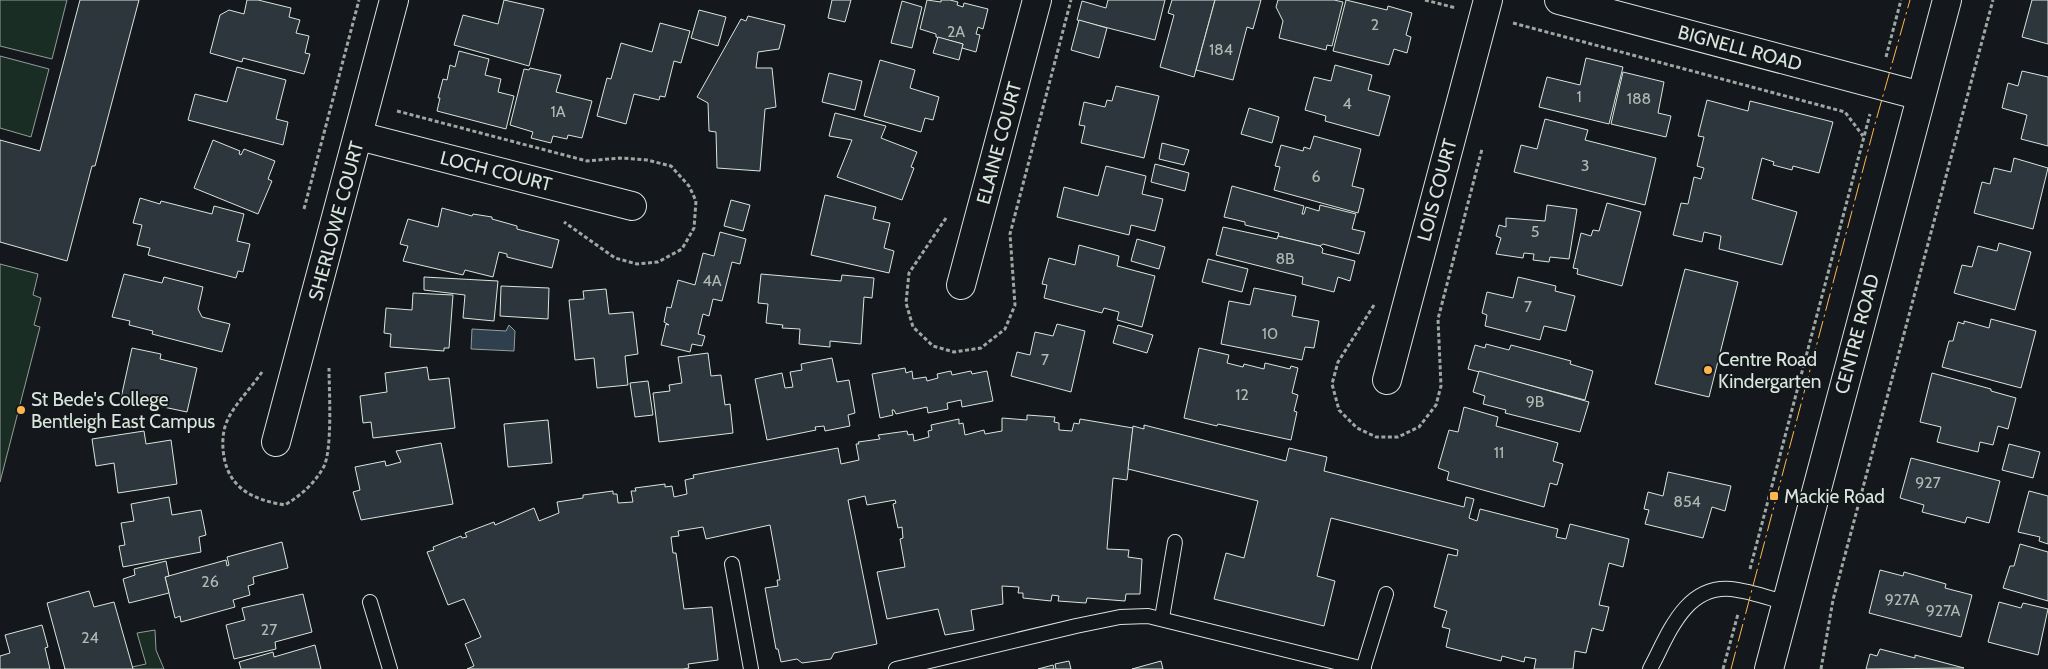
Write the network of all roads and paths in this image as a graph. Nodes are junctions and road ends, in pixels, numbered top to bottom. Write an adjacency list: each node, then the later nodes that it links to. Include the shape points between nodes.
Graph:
1 (394, 0): 11 (street, SHERLOWE COURT)
2 (1037, 0): 14 (street, ELAINE COURT)
3 (1425, 0): 8 (path)
4 (1559, 0): 9 (street, BIGNELL ROAD)
5 (1901, 0): 9 (path)
6 (1947, 0): 10 (street, CENTRE ROAD)
7 (1993, 0): 31 (path, via 1832,600)
8 (1486, 8): 12 (path, via 1845,112); 15 (street, LOIS COURT)
9 (1879, 85): 10 (street, BIGNELL ROAD); 12 (path)
10 (1921, 96): 22 (street, CENTRE ROAD)
11 (359, 136): 13 (street, LOCH COURT); 16 (street, SHERLOWE COURT)
12 (1863, 137): 19 (path)
13 (632, 206)
14 (961, 285)
15 (1387, 380)
16 (276, 442)
17 (1175, 542): 23 (lane)
18 (732, 564): 25 (lane)
19 (1744, 592): 22 (lane); 28 (lane, via 1720,589 1690,601); 29 (path)
20 (1386, 594): 27 (lane)
21 (370, 602): 24 (lane)
22 (1787, 602): 30 (street, CENTRE ROAD)
23 (1162, 618): 26 (lane, via 1132,616 1076,626); 27 (lane)
24 (390, 669)
25 (751, 669)
26 (896, 669)
27 (1364, 669)
28 (1650, 669)
29 (1723, 669)
30 (1769, 669)
31 (1821, 669)

